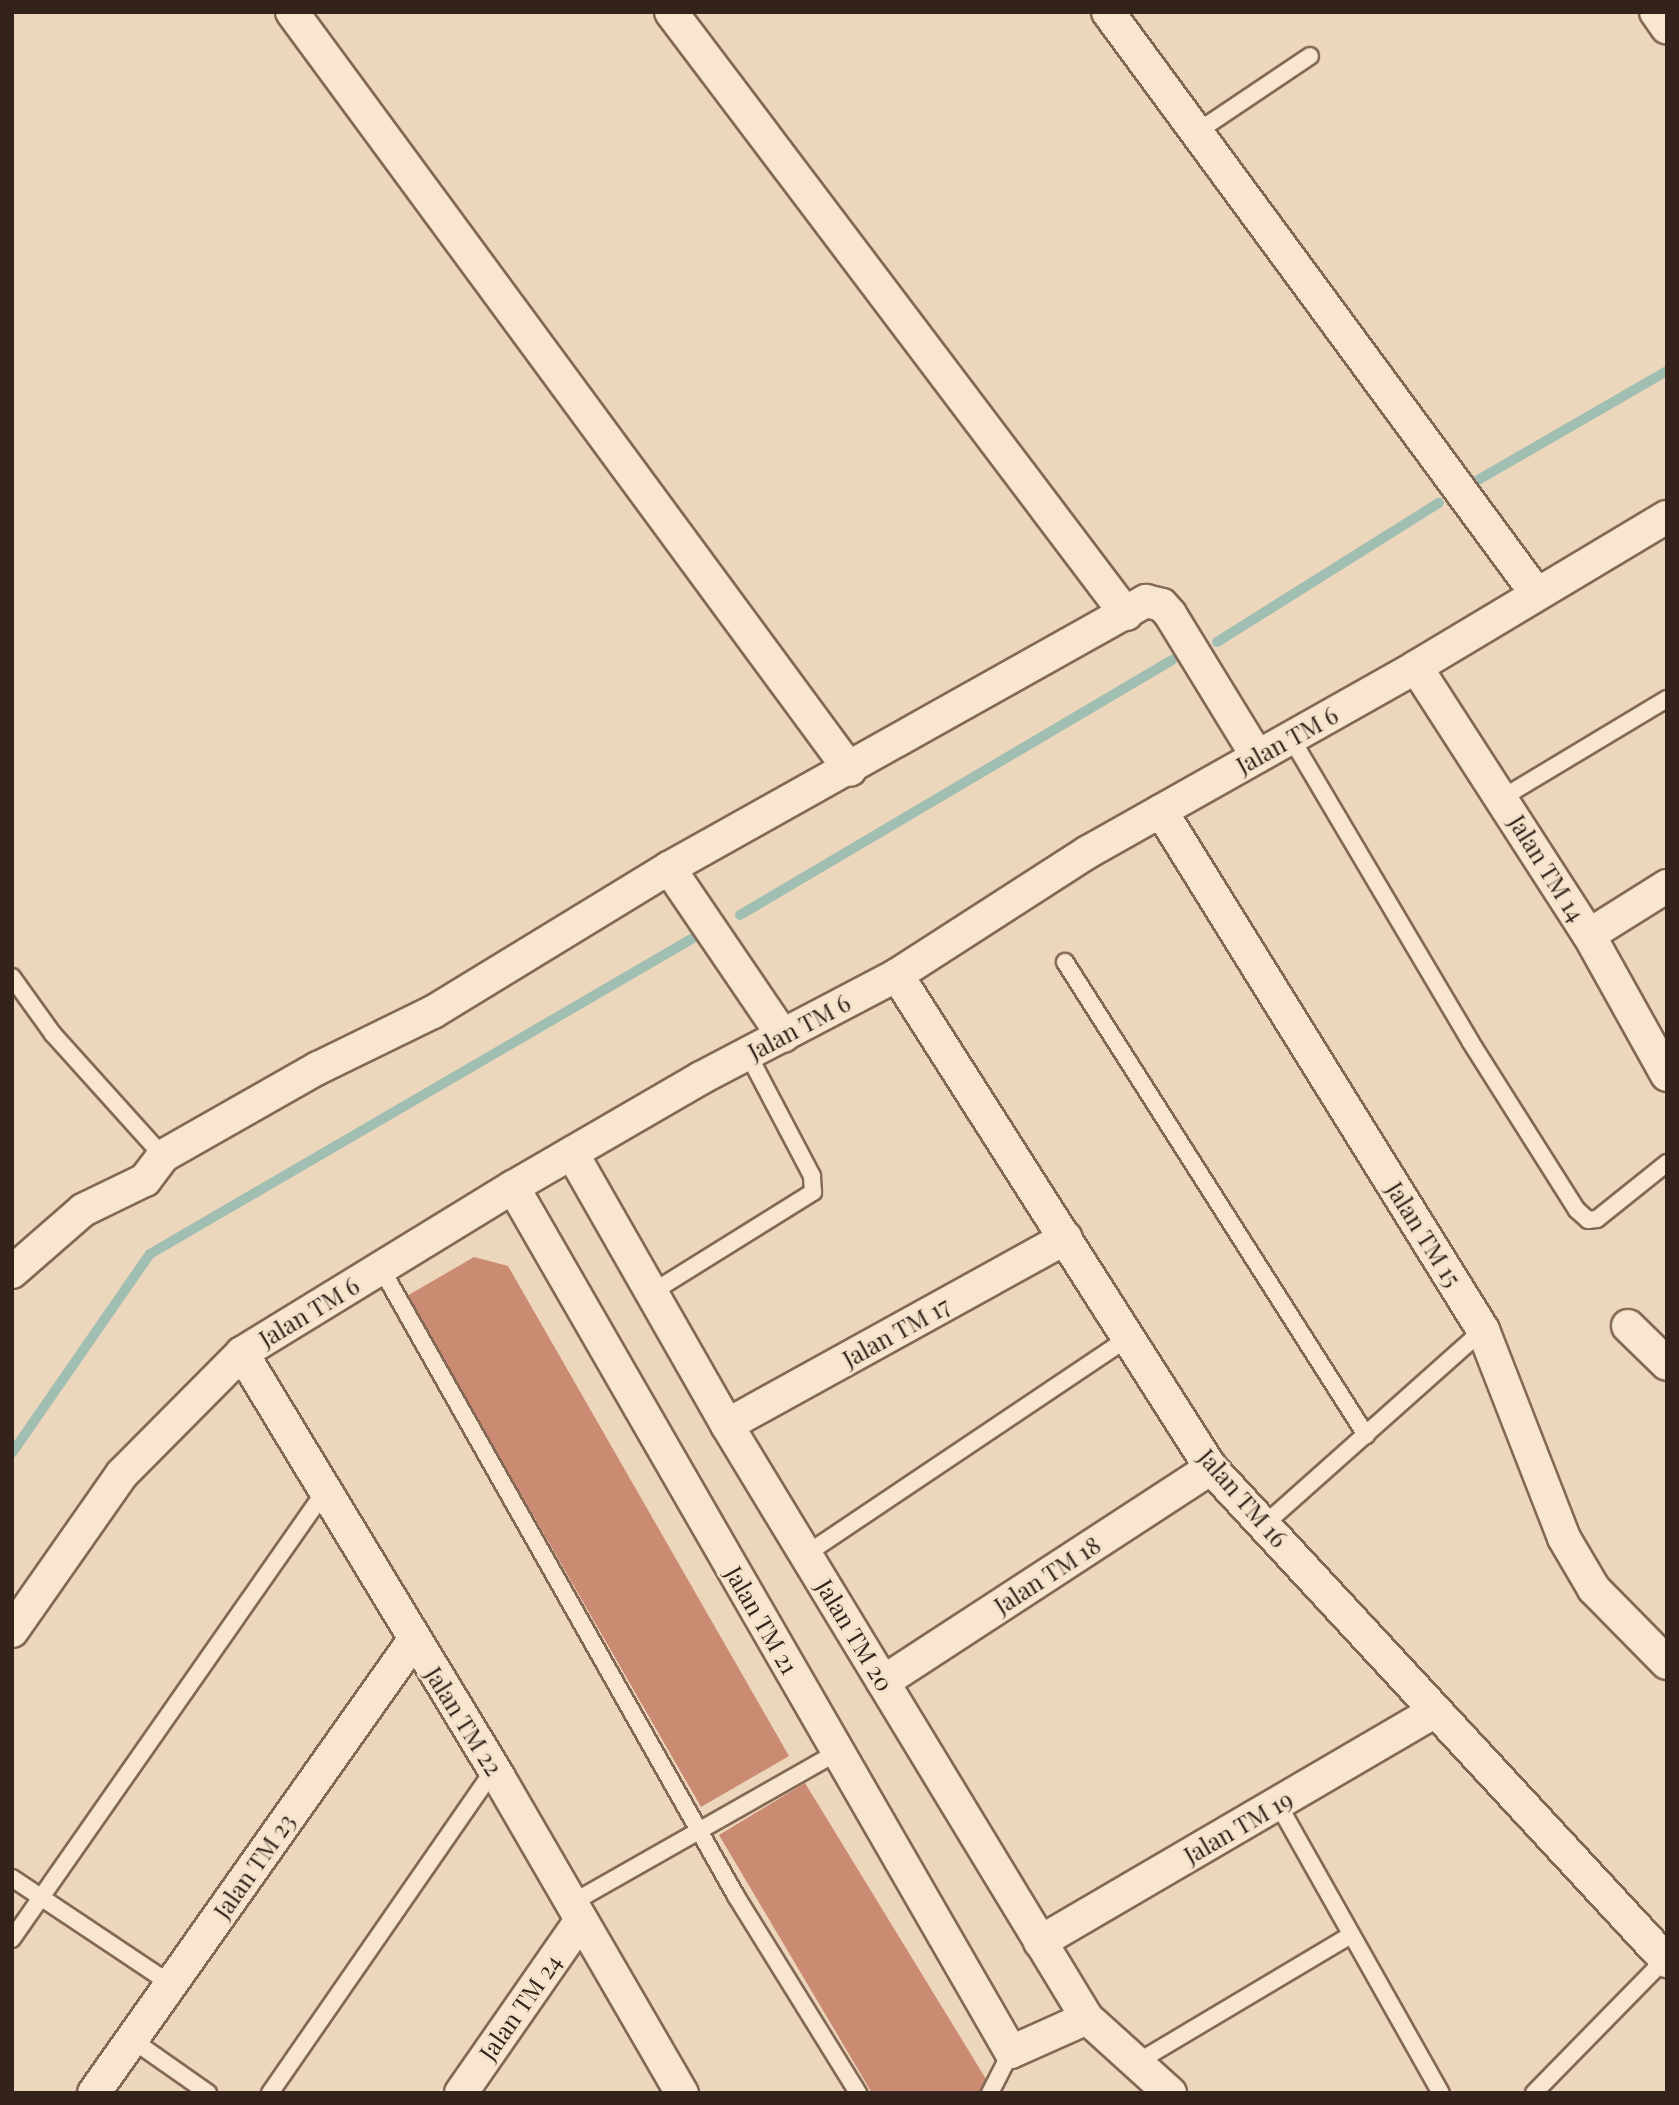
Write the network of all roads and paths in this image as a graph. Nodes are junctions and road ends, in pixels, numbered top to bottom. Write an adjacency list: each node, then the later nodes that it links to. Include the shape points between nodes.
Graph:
1 (292, 12): 15 (street)
2 (671, 12): 10 (street)
3 (1108, 12): 7 (street)
4 (1656, 12): 5 (street)
5 (1667, 28)
6 (1310, 56): 7 (lane)
7 (1196, 132): 9 (street)
8 (1667, 517): 9 (street, Jalan TM 6)
9 (1536, 593): 11 (street, Jalan TM 6)
10 (1126, 614): 14 (street, via 1146,601 1162,605); 15 (street)
11 (1416, 667): 13 (street, Jalan TM 6); 16 (street, Jalan TM 14)
12 (1667, 699): 16 (lane)
13 (1291, 738): 14 (street, Jalan TM 6); 29 (lane, via 1470,1041 1577,1210 1588,1220 1597,1219)
14 (1257, 756): 17 (street, Jalan TM 6)
15 (850, 770): 18 (street)
16 (1502, 798): 20 (street, Jalan TM 14)
17 (1161, 811): 22 (street, Jalan TM 6, via 1088,852); 36 (street, Jalan TM 15)
18 (669, 868): 24 (street); 28 (street, via 433,1012 318,1068)
19 (1667, 886): 20 (street)
20 (1589, 935): 26 (street, Jalan TM 14)
21 (1065, 962): 41 (lane)
22 (897, 975): 24 (street, Jalan TM 6); 31 (street, Jalan TM 16)
23 (12, 977): 28 (lane, via 52,1034)
24 (783, 1036): 25 (street, Jalan TM 6)
25 (748, 1054): 27 (street, Jalan TM 6); 34 (lane, via 812,1176 813,1192)
26 (1667, 1075)
27 (572, 1153): 30 (street, Jalan TM 6); 34 (street, Jalan TM 20)
28 (163, 1156): 33 (street, via 145,1180 83,1210)
29 (1667, 1163)
30 (513, 1187): 32 (street, Jalan TM 6); 51 (street, Jalan TM 21)
31 (1066, 1238): 37 (street, Jalan TM 16); 40 (street, Jalan TM 17)
32 (382, 1268): 38 (street, Jalan TM 6); 54 (lane)
33 (12, 1272)
34 (651, 1293): 40 (street, Jalan TM 20)
35 (1628, 1326): 39 (street)
36 (1483, 1330): 41 (lane); 48 (street, Jalan TM 15, via 1564,1538 1594,1588)
37 (1128, 1338): 42 (street, Jalan TM 16); 45 (lane)
38 (242, 1353): 43 (street, Jalan TM 22); 46 (street, Jalan TM 6, via 122,1474)
39 (1667, 1364)
40 (727, 1425): 45 (street, Jalan TM 20)
41 (1366, 1435): 44 (lane)
42 (1211, 1468): 44 (street, Jalan TM 16); 49 (street, Jalan TM 18)
43 (325, 1491): 47 (street, Jalan TM 22); 56 (lane)
44 (1264, 1525): 50 (street, Jalan TM 16)
45 (805, 1555): 49 (street, Jalan TM 20)
46 (12, 1630)
47 (414, 1640): 52 (street, Jalan TM 22); 62 (street, Jalan TM 23)
48 (1667, 1663)
49 (883, 1682): 60 (street, Jalan TM 20)
50 (1436, 1711): 53 (street, Jalan TM 19); 61 (street, Jalan TM 16)
51 (839, 1751): 54 (lane); 65 (street, Jalan TM 21)
52 (494, 1770): 57 (street, Jalan TM 22); 69 (lane)
53 (1278, 1804): 58 (lane); 60 (street, Jalan TM 19)
54 (699, 1830): 57 (lane); 72 (lane)
55 (12, 1878): 56 (lane)
56 (42, 1898): 59 (lane); 62 (lane)
57 (575, 1913): 70 (street, Jalan TM 24); 71 (street, Jalan TM 22)
58 (1349, 1936): 66 (lane); 75 (lane)
59 (12, 1939)
60 (1040, 1942): 63 (street, Jalan TM 20)
61 (1666, 1960): 76 (lane)
62 (171, 1984): 64 (street, Jalan TM 23)
63 (1087, 2018): 65 (street); 66 (street, Jalan TM 20)
64 (131, 2039): 67 (street, Jalan TM 23); 68 (lane)
65 (1012, 2052): 73 (lane)
66 (1136, 2063): 74 (street, Jalan TM 20)
67 (94, 2093)
68 (208, 2093)
69 (270, 2093)
70 (461, 2093)
71 (682, 2093)
72 (858, 2093)
73 (990, 2093)
74 (1170, 2093)
75 (1441, 2093)
76 (1534, 2093)

